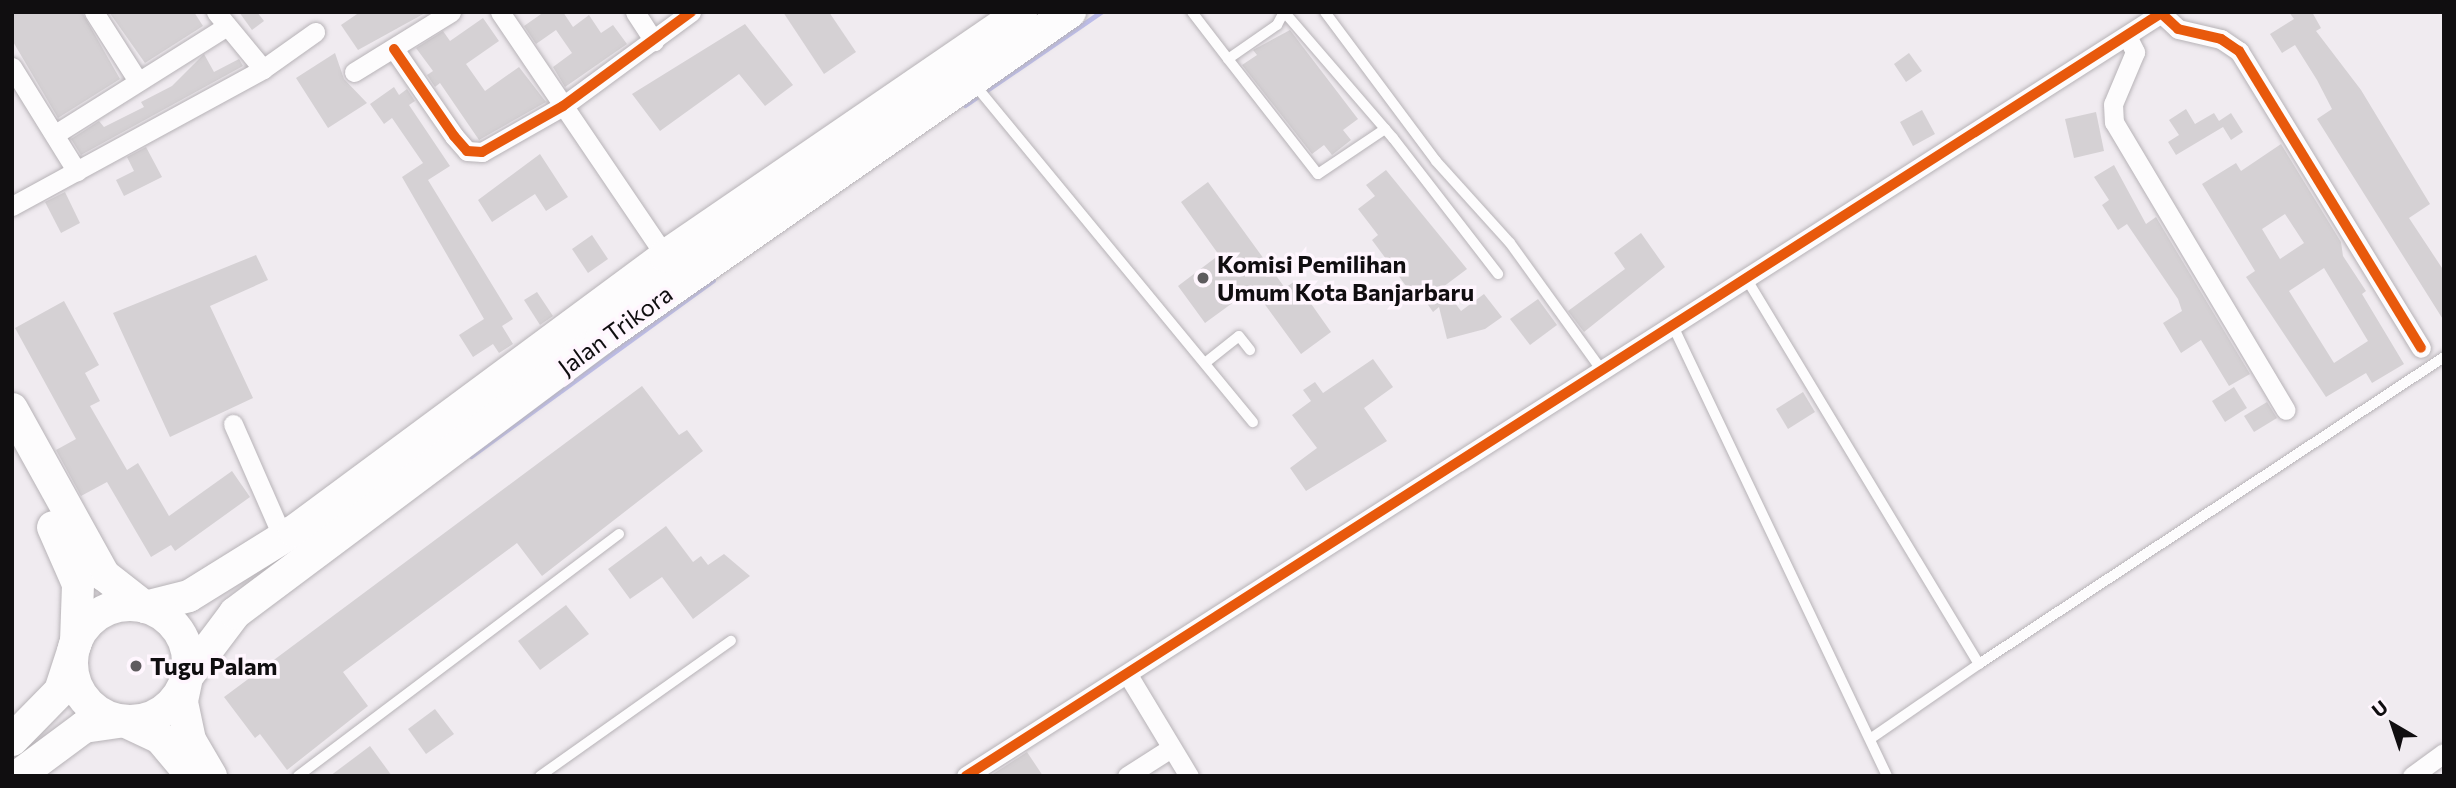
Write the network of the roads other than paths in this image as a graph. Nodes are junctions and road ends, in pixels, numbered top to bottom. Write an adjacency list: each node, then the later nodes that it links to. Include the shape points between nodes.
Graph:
1 (94, 12): 21 (street)
2 (451, 12): 16 (street)
3 (500, 12): 23 (street)
4 (635, 12): 15 (street)
5 (691, 12): 15 (street)
6 (1021, 12): 28 (main road, Jalan Trikora)
7 (1070, 12): 22 (main road, Jalan Trikora)
8 (1192, 12): 17 (lane)
9 (1325, 12): 36 (lane, via 1436,161 1510,243)
10 (1285, 13): 17 (lane); 24 (lane)
11 (2162, 13): 14 (street); 32 (street, via 2178,29 2221,39 2239,51)
12 (220, 20): 19 (street); 21 (street)
13 (315, 32): 19 (street)
14 (2127, 36): 30 (street); 38 (street, via 2135,52 2113,104 2114,122)
15 (654, 41): 23 (street)
16 (394, 49): 20 (street); 23 (street, via 454,136 473,153)
17 (1228, 59): 24 (lane, via 1318,174)
18 (12, 67): 25 (street)
19 (263, 69): 26 (street)
20 (354, 72)
21 (138, 81): 25 (street)
22 (976, 86): 35 (lane); 49 (main road, Jalan Trikora, via 601,339 263,590 218,630)
23 (563, 106): 28 (street)
24 (1385, 129): 29 (lane)
25 (57, 132): 26 (street)
26 (77, 172): 27 (street)
27 (12, 206)
28 (664, 256): 43 (main road, Jalan Trikora)
29 (1498, 274)
30 (1746, 278): 31 (street); 47 (lane)
31 (1671, 324): 36 (street); 51 (lane)
32 (2421, 348)
33 (1250, 350): 35 (lane, via 1239,336)
34 (2444, 358): 47 (lane)
35 (1205, 363): 39 (lane)
36 (1600, 368): 48 (street)
37 (12, 409): 44 (main road, via 104,575)
38 (2286, 410)
39 (1253, 422)
40 (233, 424): 43 (street)
41 (12, 452): 46 (main road, via 74,570 81,603)
42 (619, 534): 58 (lane)
43 (283, 538): 44 (main road, Jalan Trikora, via 216,584)
44 (145, 607): 46 (main road, via 128,605 97,616); 49 (main road, via 162,614 184,641)
45 (731, 641): 59 (lane)
46 (76, 642): 50 (main road, via 74,677 81,693 99,712); 52 (main road, via 60,691)
47 (1979, 664): 51 (lane)
48 (1128, 675): 53 (street); 60 (street)
49 (187, 677): 50 (main road, via 170,705); 57 (main road, via 183,718)
50 (124, 721): 55 (main road, via 84,727); 56 (main road, via 160,738)
51 (1870, 739): 63 (lane)
52 (12, 740)
53 (1171, 748): 61 (street); 62 (street)
54 (2444, 753): 64 (street)
55 (18, 776)
56 (192, 776)
57 (211, 776)
58 (298, 776)
59 (540, 776)
60 (966, 776)
61 (1127, 776)
62 (1189, 776)
63 (1887, 776)
64 (2412, 776)

